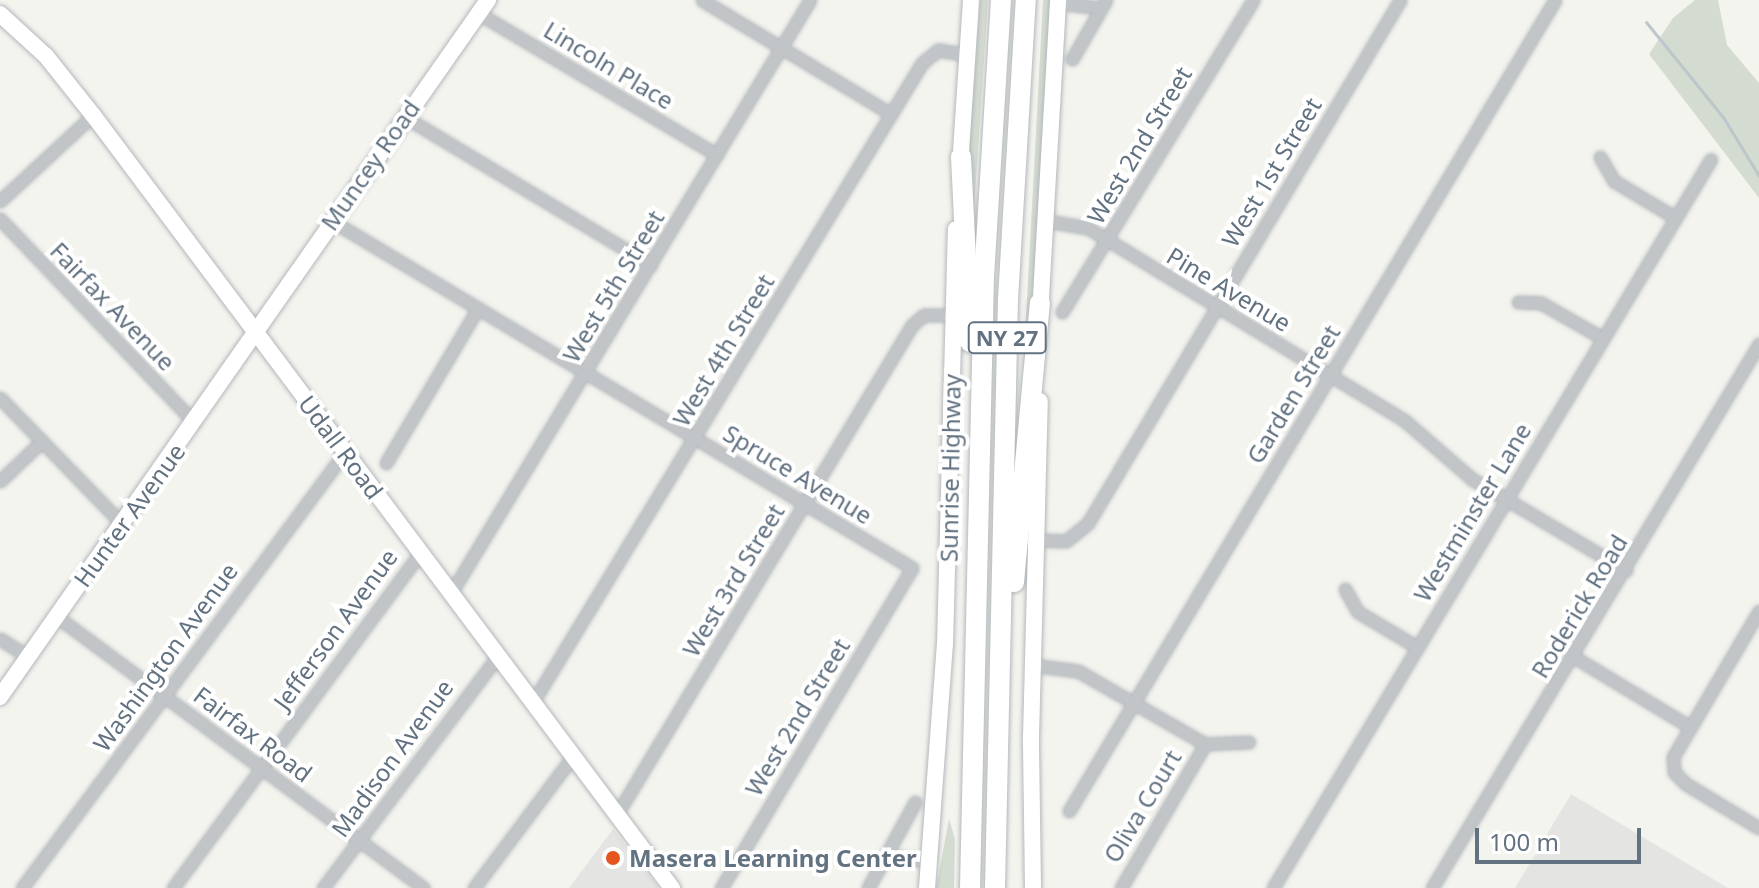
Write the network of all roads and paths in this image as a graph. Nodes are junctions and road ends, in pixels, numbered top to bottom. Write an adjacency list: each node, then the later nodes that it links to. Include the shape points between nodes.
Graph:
1 (702, 0): 13 (street)
2 (810, 0): 13 (street, West 5th Street)
3 (971, 0): 14 (street, Sunrise Highway)
4 (1001, 0): 43 (highway, Sunrise Highway / NY 27)
5 (1026, 0): 66 (highway, NY 27, via 1008,299)
6 (1253, 0): 28 (street, West 2nd Street)
7 (1400, 0): 33 (street, West 1st Street)
8 (1555, 0): 40 (street, Garden Street)
9 (1058, 2): 10 (street); 26 (street)
10 (1104, 4): 15 (street)
11 (483, 6): 18 (street, Muncey Road); 19 (street, Lincoln Place)
12 (0, 14): 17 (street, Udall Road, via 46,56)
13 (781, 48): 16 (street); 19 (street, West 5th Street)
14 (968, 55): 16 (street, West 4th Street, via 942,50 929,54); 20 (street, Sunrise Highway)
15 (1072, 59)
16 (891, 114): 44 (street, West 4th Street)
17 (93, 115): 23 (street); 36 (street, Udall Road)
18 (405, 117): 27 (street, Muncey Road); 29 (street)
19 (717, 155): 29 (street, West 5th Street)
20 (961, 157): 35 (street, Sunrise Highway); 43 (highway)
21 (1600, 157): 24 (street, via 1614,181)
22 (1711, 159): 24 (street, Westminster Lane)
23 (0, 201)
24 (1674, 217): 37 (street, Westminster Lane)
25 (0, 219): 42 (street, Fairfax Avenue)
26 (1042, 220): 28 (street, Pine Avenue, via 1081,225); 31 (street)
27 (332, 221): 32 (street, Spruce Avenue); 36 (street, Muncey Road)
28 (1107, 241): 33 (street, Pine Avenue); 34 (street, West 2nd Street)
29 (651, 265): 39 (street, West 5th Street)
30 (1518, 302): 37 (street, via 1541,303)
31 (1040, 303): 52 (street); 66 (highway)
32 (478, 308): 39 (street, Spruce Avenue); 47 (street)
33 (1215, 308): 40 (street, Pine Avenue); 52 (street, West 1st Street, via 1088,523 1066,541)
34 (1062, 312)
35 (953, 315): 50 (street, West 3rd Street, via 929,314 915,320); 82 (street, Sunrise Highway, via 945,645)
36 (254, 331): 42 (street, Hunter Avenue); 46 (street, Udall Road)
37 (1602, 338): 49 (street, Westminster Lane)
38 (1759, 344): 55 (street, Roderick Road)
39 (586, 373): 44 (street, Spruce Avenue); 57 (street, West 5th Street)
40 (1330, 376): 49 (street, Pine Avenue, via 1405,421 1454,465); 70 (street, Garden Street)
41 (0, 398): 45 (street)
42 (195, 423): 51 (street, Hunter Avenue)
43 (980, 437): 92 (highway, Sunrise Highway / NY 27)
44 (696, 439): 50 (street, Spruce Avenue); 69 (street, West 4th Street)
45 (42, 441): 48 (street); 51 (street)
46 (345, 452): 53 (street, Udall Road); 67 (street, Washington Avenue)
47 (386, 463)
48 (0, 481)
49 (1505, 499): 55 (street, Pine Avenue); 61 (street, Westminster Lane)
50 (804, 504): 54 (street, Spruce Avenue); 78 (street, West 3rd Street)
51 (122, 524): 59 (street, Hunter Avenue)
52 (1036, 540): 65 (street)
53 (420, 553): 57 (street, Udall Road); 75 (street, Jefferson Avenue)
54 (912, 568): 89 (street, West 2nd Street)
55 (1626, 570): 64 (street, Roderick Road)
56 (1345, 589): 61 (street, via 1358,612)
57 (451, 593): 62 (street, Udall Road)
58 (1759, 611): 71 (street)
59 (56, 616): 63 (street, Hunter Avenue); 67 (street, Fairfax Road)
60 (0, 639): 63 (street)
61 (1417, 647): 96 (street, Westminster Lane)
62 (498, 656): 69 (street, Udall Road); 80 (street, Madison Avenue)
63 (29, 657): 68 (street, Hunter Avenue)
64 (1574, 657): 71 (street); 97 (street, Roderick Road)
65 (1032, 665): 70 (street, via 1072,669); 94 (street)
66 (1000, 677): 93 (highway, NY 27)
67 (165, 696): 75 (street, Fairfax Road); 83 (street, Washington Avenue)
68 (0, 697)
69 (533, 702): 74 (street, Udall Road)
70 (1135, 704): 73 (street); 77 (street, Garden Street)
71 (1690, 727): 79 (street, via 1673,757 1674,772)
72 (1249, 742): 73 (street, Oliva Court)
73 (1205, 744): 95 (street, Oliva Court)
74 (573, 756): 78 (street, Udall Road); 87 (street)
75 (261, 768): 80 (street, Fairfax Road); 84 (street, Jefferson Avenue)
76 (915, 802): 81 (street)
77 (1069, 811)
78 (617, 814): 88 (street, Udall Road)
79 (1759, 828)
80 (359, 840): 85 (street, Madison Avenue); 86 (street, Fairfax Road)
81 (887, 856): 82 (street); 90 (street)
82 (929, 861): 91 (street, Sunrise Highway)
83 (22, 888)
84 (173, 888)
85 (323, 888)
86 (423, 888)
87 (474, 888)
88 (672, 888)
89 (721, 888)
90 (868, 888)
91 (927, 888)
92 (970, 888)
93 (995, 888)
94 (1033, 888)
95 (1121, 888)
96 (1273, 888)
97 (1432, 888)

